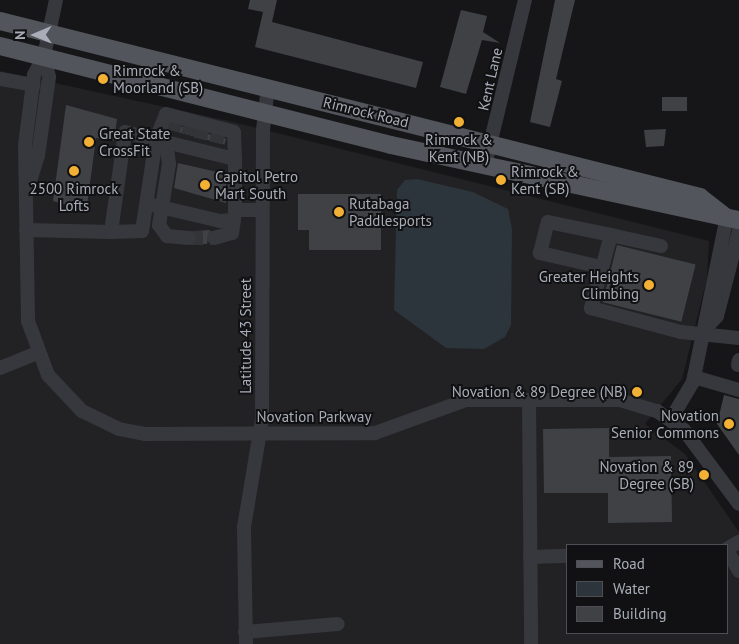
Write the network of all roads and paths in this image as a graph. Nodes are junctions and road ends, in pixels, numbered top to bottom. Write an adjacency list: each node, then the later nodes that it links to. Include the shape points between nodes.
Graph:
1 (56, 0): 4 (street)
2 (526, 0): 14 (street, Kent Lane)
3 (0, 21): 4 (main road, Rimrock Road)
4 (48, 33): 6 (street); 9 (main road, Rimrock Road)
5 (0, 46): 6 (main road, Rimrock Road)
6 (44, 56): 8 (street, Novation Parkway); 10 (main road, Rimrock Road); 17 (street, Novation Parkway, via 49,77 38,156)
7 (0, 79): 8 (street)
8 (32, 85): 17 (street, Novation Parkway, via 25,145)
9 (268, 87): 10 (street, Latitude 43 Street); 14 (main road, Rimrock Road)
10 (264, 111): 16 (main road, Rimrock Road); 20 (street, Latitude 43 Street)
11 (170, 132): 12 (street); 12 (street); 18 (street); 19 (street, via 169,164); 25 (street, via 125,132)
12 (195, 133): 13 (street); 13 (street)
13 (217, 139): 15 (street); 15 (street, via 234,132)
14 (492, 143): 16 (street, Kent Lane); 22 (main road, Rimrock Road, via 700,197)
15 (234, 159): 21 (street)
16 (485, 165): 22 (main road, Rimrock Road)
17 (28, 188): 23 (street, Novation Parkway)
18 (146, 204): 19 (street); 25 (street, via 142,231)
19 (160, 207): 21 (street); 27 (street, via 160,231 173,238)
20 (262, 210): 21 (street); 39 (street, Latitude 43 Street)
21 (230, 217): 28 (street, via 232,233)
22 (733, 219): 31 (street, via 704,312)
23 (26, 230): 25 (street); 33 (street, Novation Parkway, via 28,321)
24 (739, 231): 31 (street, via 718,316)
25 (111, 232)
26 (611, 235): 29 (street); 30 (street); 30 (street, via 548,222 540,253)
27 (189, 238)
28 (214, 238)
29 (661, 246)
30 (601, 267): 31 (street, via 591,308 681,332)
31 (706, 330): 32 (street); 35 (street)
32 (739, 338)
33 (37, 353): 34 (street); 39 (street, Novation Parkway, via 69,401 119,429 155,434)
34 (0, 368)
35 (694, 377): 36 (street); 38 (street)
36 (739, 390)
37 (529, 400): 38 (street, Novation Parkway, via 620,400); 39 (street, Novation Parkway, via 448,403 381,433); 43 (street)
38 (671, 419): 40 (street, Novation Parkway, via 698,444)
39 (261, 434): 46 (street, Latitude 43 Street, via 244,527)
40 (739, 504)
41 (729, 554): 44 (street)
42 (566, 556): 43 (street)
43 (530, 557): 47 (street)
44 (739, 571)
45 (338, 624): 46 (street)
46 (245, 638)
47 (531, 644)

